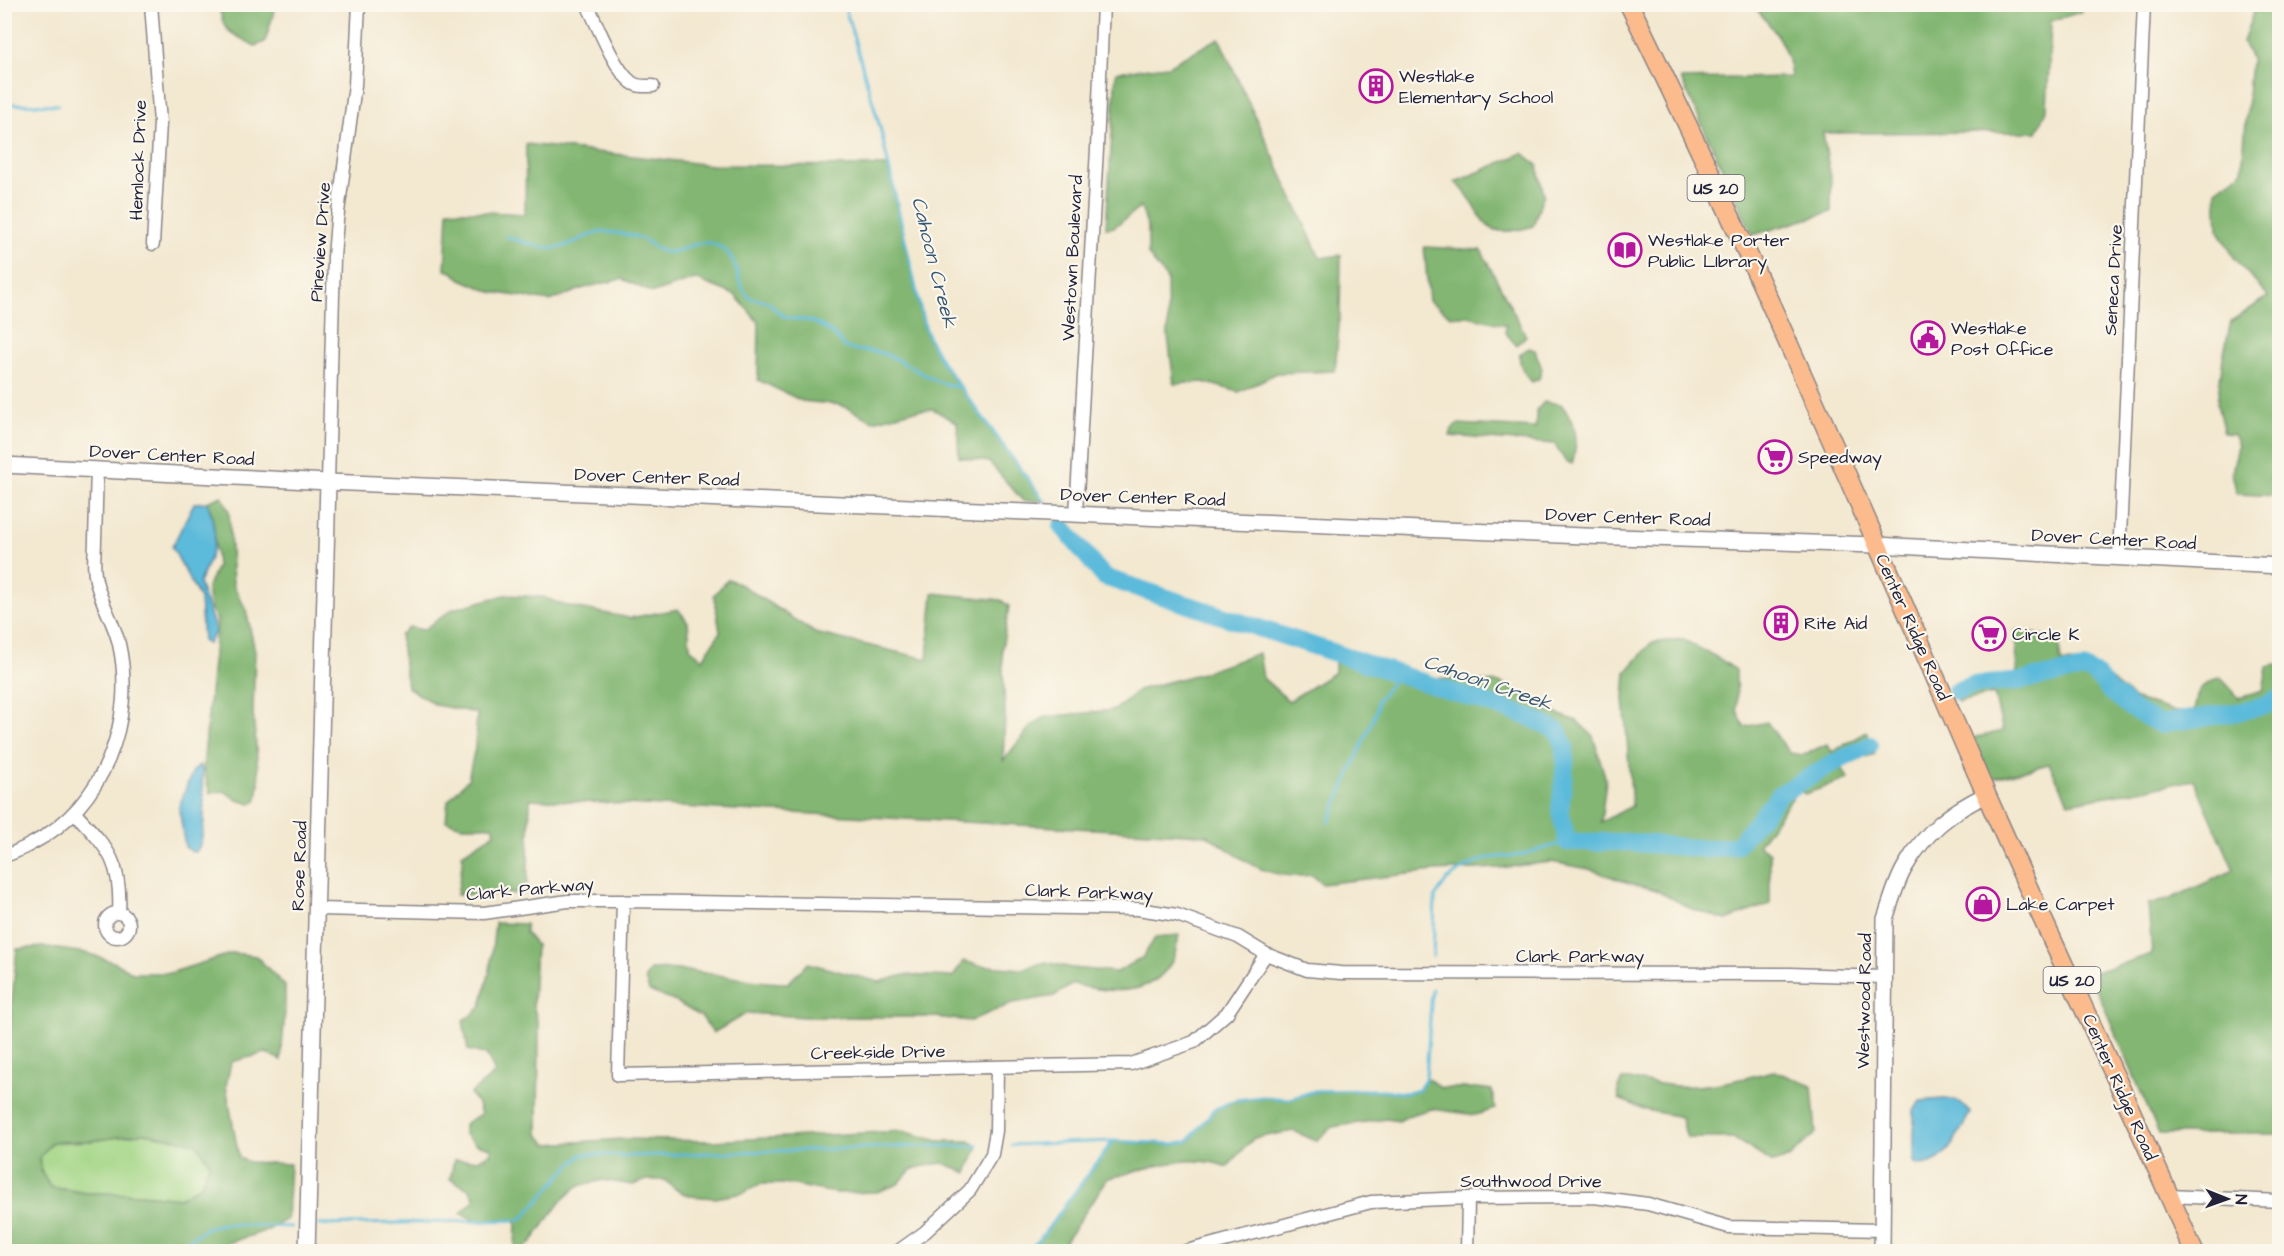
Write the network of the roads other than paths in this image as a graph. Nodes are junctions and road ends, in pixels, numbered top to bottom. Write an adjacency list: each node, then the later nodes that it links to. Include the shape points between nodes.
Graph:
1 (151, 4): 8 (street, Hemlock Drive, via 160,123)
2 (359, 4): 11 (street, Pineview Drive, via 355,85 336,238)
3 (587, 4): 7 (street, via 628,80 637,86)
4 (1103, 4): 12 (street, Westown Boulevard)
5 (1629, 4): 13 (main road, Center Ridge Road / US 20)
6 (2144, 4): 14 (street, Seneca Drive)
7 (653, 86)
8 (153, 244)
9 (4, 465): 10 (street, Dover Center Road)
10 (97, 471): 11 (street, Dover Center Road); 17 (street, via 95,577 119,643 124,702 112,751 95,787)
11 (328, 482): 12 (street, Dover Center Road); 20 (street, Rose Road)
12 (1076, 514): 13 (street, Dover Center Road)
13 (1876, 545): 14 (street, Dover Center Road); 16 (main road, Center Ridge Road / US 20)
14 (2119, 558): 15 (street, Dover Center Road)
15 (2280, 566)
16 (1986, 795): 23 (street, Westwood Road, via 1931,830 1904,868 1885,919); 25 (main road, Center Ridge Road / US 20)
17 (74, 812): 18 (street, via 51,834); 21 (street, via 105,846 113,861 120,888)
18 (4, 856)
19 (623, 901): 20 (street, Clark Parkway, via 568,901 484,913); 22 (street, Clark Parkway, via 1138,909 1177,915 1238,937); 24 (street, Creekside Drive, via 618,1075)
20 (318, 909): 29 (street, Rose Road)
21 (119, 913)
22 (1266, 954): 23 (street, Clark Parkway, via 1307,970 1341,973); 24 (street, Creekside Drive, via 1227,1014 1194,1042 1131,1064)
23 (1884, 977): 28 (street, Westwood Road)
24 (997, 1067): 30 (street, via 992,1154 970,1190 925,1232)
25 (2169, 1196): 27 (street); 34 (main road, Center Ridge Road / US 20)
26 (1468, 1198): 28 (street, Southwood Drive, via 1594,1197 1648,1204 1729,1227); 31 (street, Southwood Drive, via 1371,1202); 32 (street)
27 (2280, 1201)
28 (1882, 1230): 33 (street, Westwood Road)
29 (307, 1251)
30 (897, 1251)
31 (1183, 1251)
32 (1467, 1251)
33 (1882, 1251)
34 (2194, 1251)

